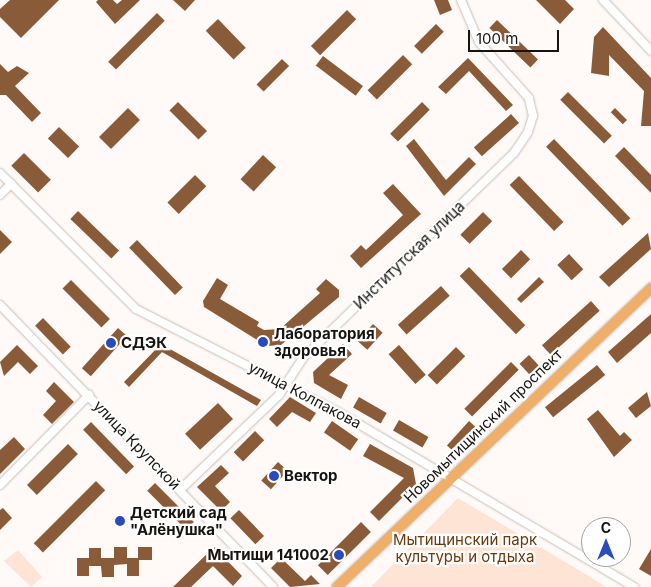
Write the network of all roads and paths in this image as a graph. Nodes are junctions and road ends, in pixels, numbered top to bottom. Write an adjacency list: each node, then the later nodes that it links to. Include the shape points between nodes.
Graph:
1 (461, 0): 9 (street, Институтская улица, via 480,42 529,98 533,116 528,132 514,153 303,358)
2 (603, 0): 3 (street)
3 (651, 51)
4 (0, 173): 5 (street, улица Колпакова)
5 (11, 184): 6 (street); 9 (street, улица Колпакова, via 136,309)
6 (0, 195)
7 (651, 288): 11 (main road, Новомытищинский проспект)
8 (0, 305): 10 (street, улица Крупской)
9 (286, 384): 11 (street, улица Колпакова); 13 (street, Институтская улица)
10 (89, 395): 12 (street); 13 (street, улица Крупской)
11 (450, 478): 15 (main road, Новомытищинский проспект); 16 (street, улица Колпакова)
12 (0, 485)
13 (181, 489): 14 (street, улица Крупской)
14 (273, 587)
15 (337, 587)
16 (634, 587)

